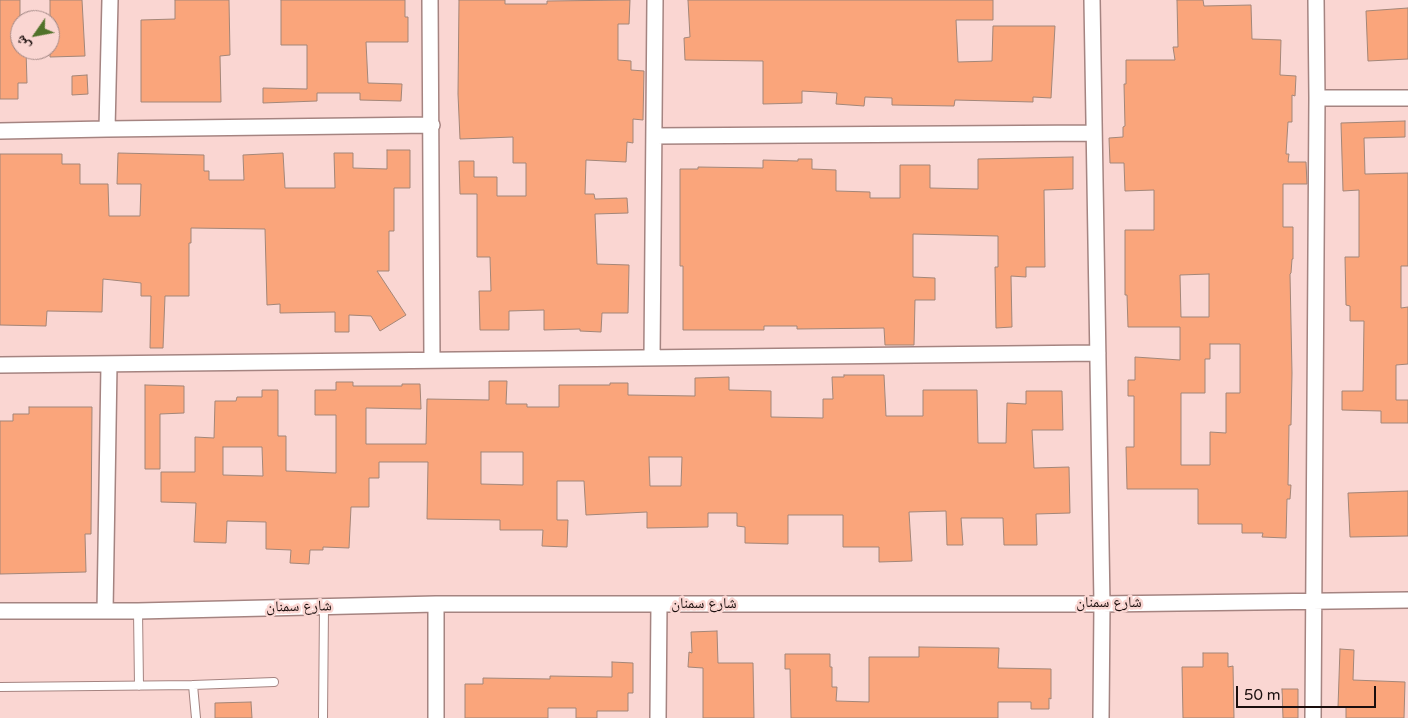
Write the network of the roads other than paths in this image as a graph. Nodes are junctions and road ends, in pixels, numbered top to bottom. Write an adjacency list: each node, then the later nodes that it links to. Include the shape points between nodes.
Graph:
1 (110, 0): 9 (street)
2 (430, 0): 8 (street)
3 (655, 0): 12 (street)
4 (1092, 0): 11 (street)
5 (1316, 0): 6 (street)
6 (1317, 98): 7 (street); 19 (street)
7 (1408, 98)
8 (432, 125): 9 (street); 15 (street)
9 (107, 129): 10 (street)
10 (0, 131)
11 (1094, 133): 12 (street); 13 (street)
12 (654, 136): 14 (street)
13 (1098, 353): 14 (street); 22 (street)
14 (652, 358): 15 (street)
15 (432, 360): 17 (street)
16 (0, 365): 17 (street)
17 (109, 365): 25 (street)
18 (1408, 600): 19 (street, شارع سمنان)
19 (1313, 602): 22 (street, شارع سمنان); 36 (street)
20 (436, 604): 21 (street, شارع سمنان); 23 (street, شارع سمنان); 33 (street)
21 (659, 604): 22 (street, شارع سمنان); 34 (street)
22 (1102, 604): 35 (street)
23 (324, 607): 26 (street, شارع سمنان); 32 (lane)
24 (0, 611): 25 (street, شارع سمنان)
25 (105, 611): 26 (street, شارع سمنان)
26 (138, 611): 29 (lane)
27 (274, 682): 28 (lane)
28 (193, 685): 29 (lane); 31 (lane)
29 (139, 686): 30 (lane)
30 (0, 687)
31 (196, 718)
32 (324, 718)
33 (436, 718)
34 (658, 718)
35 (1101, 718)
36 (1313, 718)

